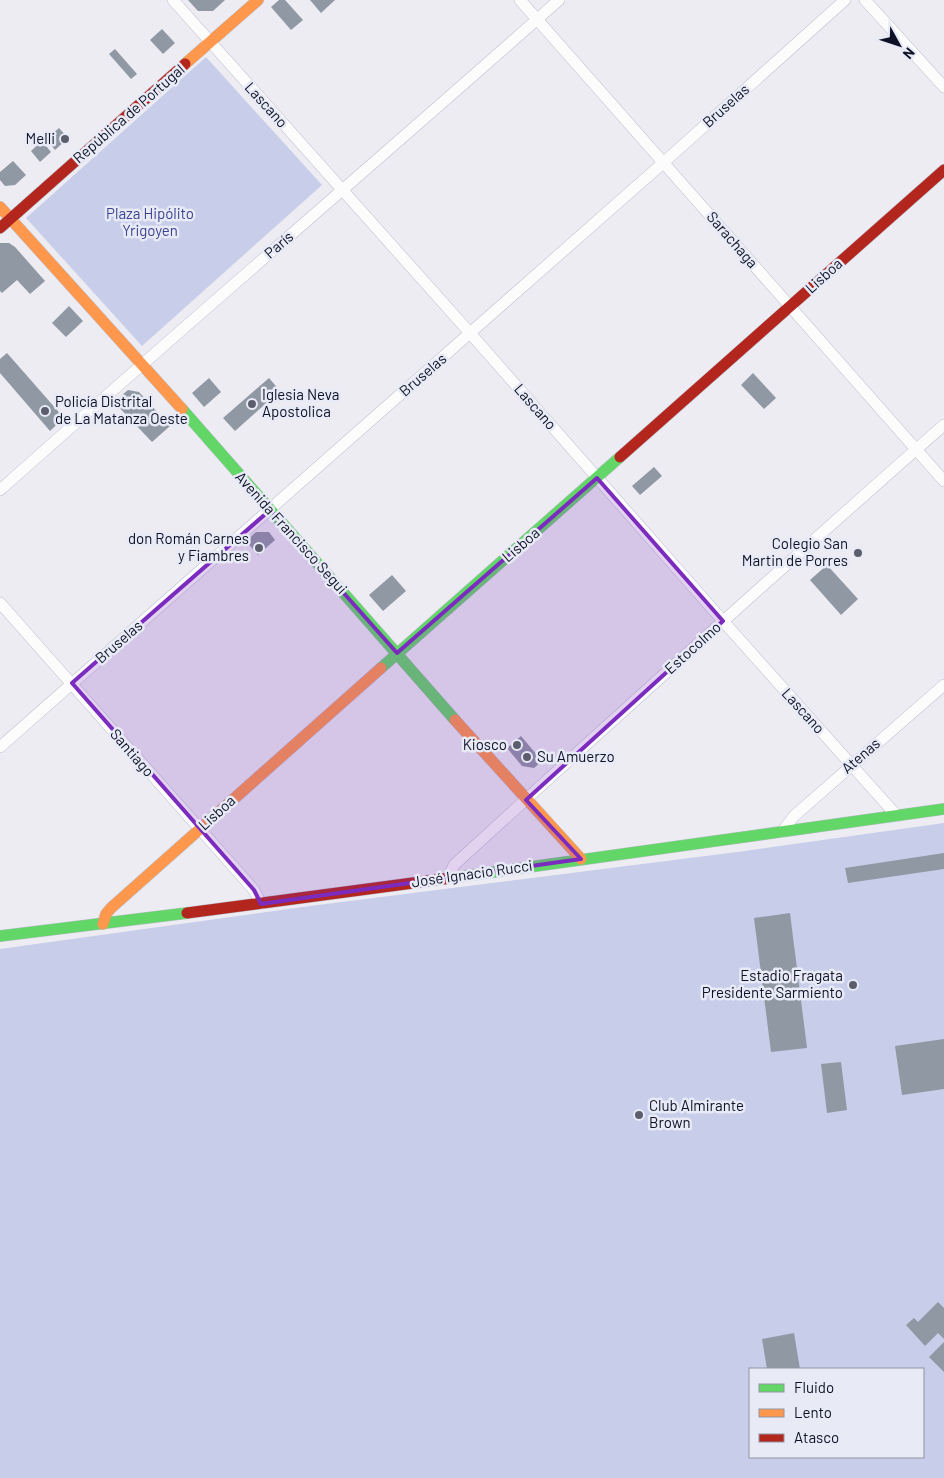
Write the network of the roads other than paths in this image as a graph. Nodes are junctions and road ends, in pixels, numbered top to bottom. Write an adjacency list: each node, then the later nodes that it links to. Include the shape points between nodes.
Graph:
1 (173, 0): 8 (street, Lascano)
2 (258, 0): 8 (street, República de Portugal)
3 (520, 0): 7 (street, Sarachaga)
4 (559, 0): 7 (street, París)
5 (845, 0): 10 (street, Bruselas)
6 (865, 0): 9 (street)
7 (537, 19): 10 (street, Sarachaga); 12 (street, París)
8 (210, 42): 12 (street, Lascano); 14 (street, República de Portugal)
9 (944, 87)
10 (663, 163): 16 (street, Sarachaga); 17 (street, Bruselas)
11 (944, 170): 16 (street, Lisboa)
12 (342, 191): 17 (street, Lascano); 18 (street, París)
13 (0, 207): 14 (street, Avenida Francisco Segui)
14 (11, 219): 15 (street, República de Portugal); 18 (street, Avenida Francisco Segui)
15 (0, 228)
16 (790, 306): 20 (street, Sarachaga); 21 (street, Lisboa)
17 (470, 333): 21 (street, Lascano); 24 (street, Bruselas)
18 (142, 364): 23 (street, París); 24 (street, Avenida Francisco Segui)
19 (944, 425): 20 (street, Estocolmo)
20 (916, 450): 22 (street, Sarachaga); 26 (street, Estocolmo)
21 (597, 478): 26 (street, Lascano); 27 (street, Lisboa)
22 (944, 481)
23 (0, 490)
24 (270, 510): 27 (street, Avenida Francisco Segui); 28 (street, Bruselas)
25 (0, 603): 28 (street, Santiago)
26 (723, 621): 31 (street, Lascano); 32 (street, Estocolmo)
27 (397, 653): 32 (street, Avenida Francisco Segui); 35 (street, Lisboa)
28 (72, 683): 30 (street, Bruselas); 35 (street, Santiago)
29 (944, 685): 31 (street, Atenas)
30 (0, 747)
31 (851, 765): 34 (street, Lascano); 36 (street, Atenas, via 794,816)
32 (526, 800): 37 (street, Avenida Francisco Segui); 38 (street, Estocolmo, via 454,865)
33 (944, 809): 34 (street, José Ignacio Rucci)
34 (897, 816): 36 (street, José Ignacio Rucci)
35 (199, 829): 39 (street, Santiago, via 254,890); 40 (street, Lisboa, via 111,908)
36 (782, 832): 37 (street, José Ignacio Rucci)
37 (582, 860): 38 (street, José Ignacio Rucci)
38 (448, 878): 39 (street, José Ignacio Rucci)
39 (261, 904): 40 (street, José Ignacio Rucci)
40 (103, 924): 41 (street, José Ignacio Rucci)
41 (0, 936)

